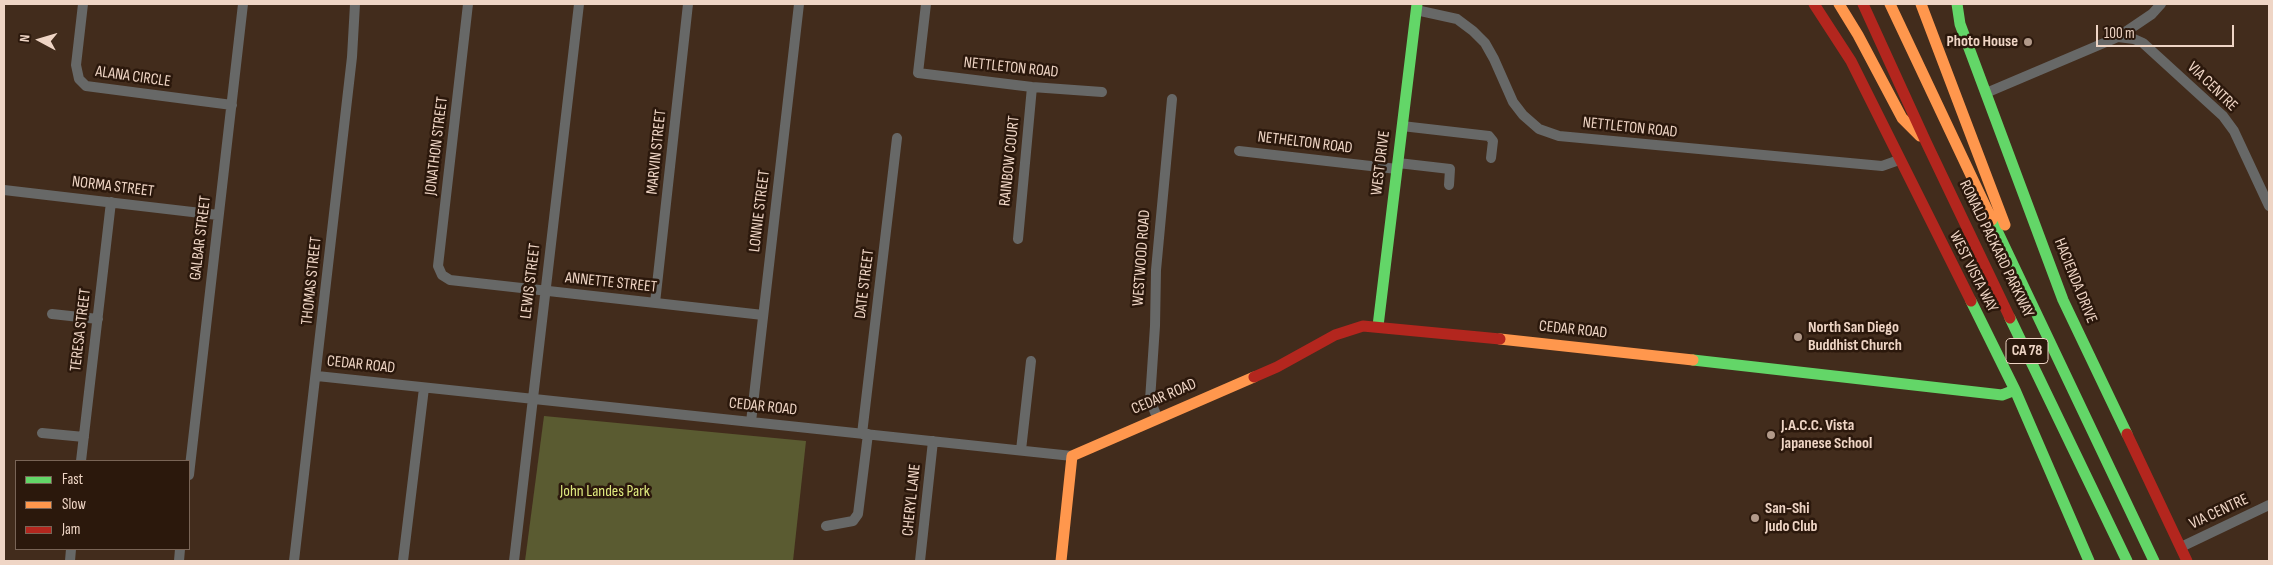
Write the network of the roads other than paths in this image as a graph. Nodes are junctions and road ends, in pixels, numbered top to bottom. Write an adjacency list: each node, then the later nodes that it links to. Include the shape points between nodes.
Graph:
1 (83, 4): 22 (street, ALANA CIRCLE, via 76,65 79,79 86,86)
2 (243, 4): 22 (street, GALBAR STREET)
3 (355, 4): 45 (street, THOMAS STREET)
4 (468, 4): 37 (street, JONATHON STREET, via 438,266 442,275)
5 (579, 4): 38 (street, LEWIS STREET)
6 (688, 4): 39 (street, MARVIN STREET)
7 (799, 4): 41 (street, LONNIE STREET)
8 (926, 4): 18 (street, NETTLETON ROAD, via 918,73)
9 (1814, 4): 28 (main road, WEST VISTA WAY, via 1851,61)
10 (1839, 4): 25 (main road, via 1902,118)
11 (1863, 4): 25 (main road, RONALD PACKARD PARKWAY / CA 78)
12 (1890, 4): 36 (main road, RONALD PACKARD PARKWAY / CA 78)
13 (1922, 4): 36 (main road, via 2005,223)
14 (1957, 4): 20 (main road, HACIENDA DRIVE, via 1960,24)
15 (2161, 4): 17 (street)
16 (1417, 7): 23 (main road, WEST DRIVE); 28 (street, NETTLETON ROAD, via 1457,19 1473,32 1485,43 1512,102 1522,115 1539,129 1559,136 1882,166)
17 (2118, 37): 20 (street); 33 (street, VIA CENTRE, via 2143,43 2223,116 2234,131)
18 (1032, 87): 19 (street, NETTLETON ROAD); 35 (street, RAINBOW COURT)
19 (1102, 92)
20 (1986, 93): 61 (main road, HACIENDA DRIVE, via 2063,300)
21 (1172, 100): 49 (street, WESTWOOD ROAD, via 1156,270 1150,400)
22 (232, 105): 34 (street, GALBAR STREET)
23 (1402, 126): 27 (street, via 1489,136 1493,141); 29 (main road, WEST DRIVE)
24 (897, 138): 52 (street, DATE STREET)
25 (1926, 142): 68 (main road, RONALD PACKARD PARKWAY / CA 78)
26 (1239, 150): 29 (street, NETHELTON ROAD)
27 (1491, 158)
28 (1898, 160): 47 (main road, WEST VISTA WAY)
29 (1398, 166): 30 (street, NETHELTON ROAD, via 1450,169); 43 (main road, WEST DRIVE)
30 (1449, 185)
31 (4, 190): 32 (street, NORMA STREET)
32 (111, 202): 34 (street, NORMA STREET); 42 (street, TERESA STREET)
33 (2269, 206)
34 (218, 215): 58 (street, GALBAR STREET)
35 (1018, 239)
36 (2008, 256): 69 (main road, RONALD PACKARD PARKWAY / CA 78)
37 (456, 281): 38 (street, ANNETTE STREET)
38 (545, 291): 39 (street, ANNETTE STREET); 48 (street, LEWIS STREET)
39 (655, 302): 41 (street, ANNETTE STREET)
40 (52, 314): 42 (street)
41 (763, 315): 50 (street, LONNIE STREET)
42 (98, 319): 53 (street, TERESA STREET)
43 (1378, 326): 47 (main road, CEDAR ROAD, via 2002,395); 49 (main road, CEDAR ROAD, via 1364,326 1335,335 1276,367)
44 (1031, 361): 55 (street)
45 (317, 376): 46 (street, CEDAR ROAD); 62 (street, THOMAS STREET)
46 (424, 388): 48 (street, CEDAR ROAD); 63 (street)
47 (2015, 390): 67 (main road, WEST VISTA WAY)
48 (532, 398): 50 (street, CEDAR ROAD); 64 (street, LEWIS STREET)
49 (1156, 417): 56 (main road, CEDAR ROAD)
50 (751, 422): 52 (street, CEDAR ROAD)
51 (42, 433): 53 (street)
52 (865, 434): 54 (street, CEDAR ROAD); 60 (street, DATE STREET, via 858,514 853,521)
53 (84, 437): 57 (street, TERESA STREET)
54 (933, 441): 55 (street, CEDAR ROAD); 65 (street, CHERYL LANE)
55 (1022, 450): 56 (street, CEDAR ROAD)
56 (1072, 456): 66 (main road)
57 (81, 460)
58 (190, 466)
59 (2269, 505): 61 (street, VIA CENTRE)
60 (826, 526)
61 (2181, 547): 70 (main road, HACIENDA DRIVE)
62 (294, 561)
63 (403, 561)
64 (514, 561)
65 (920, 561)
66 (1061, 561)
67 (2089, 561)
68 (2127, 561)
69 (2154, 561)
70 (2188, 561)

